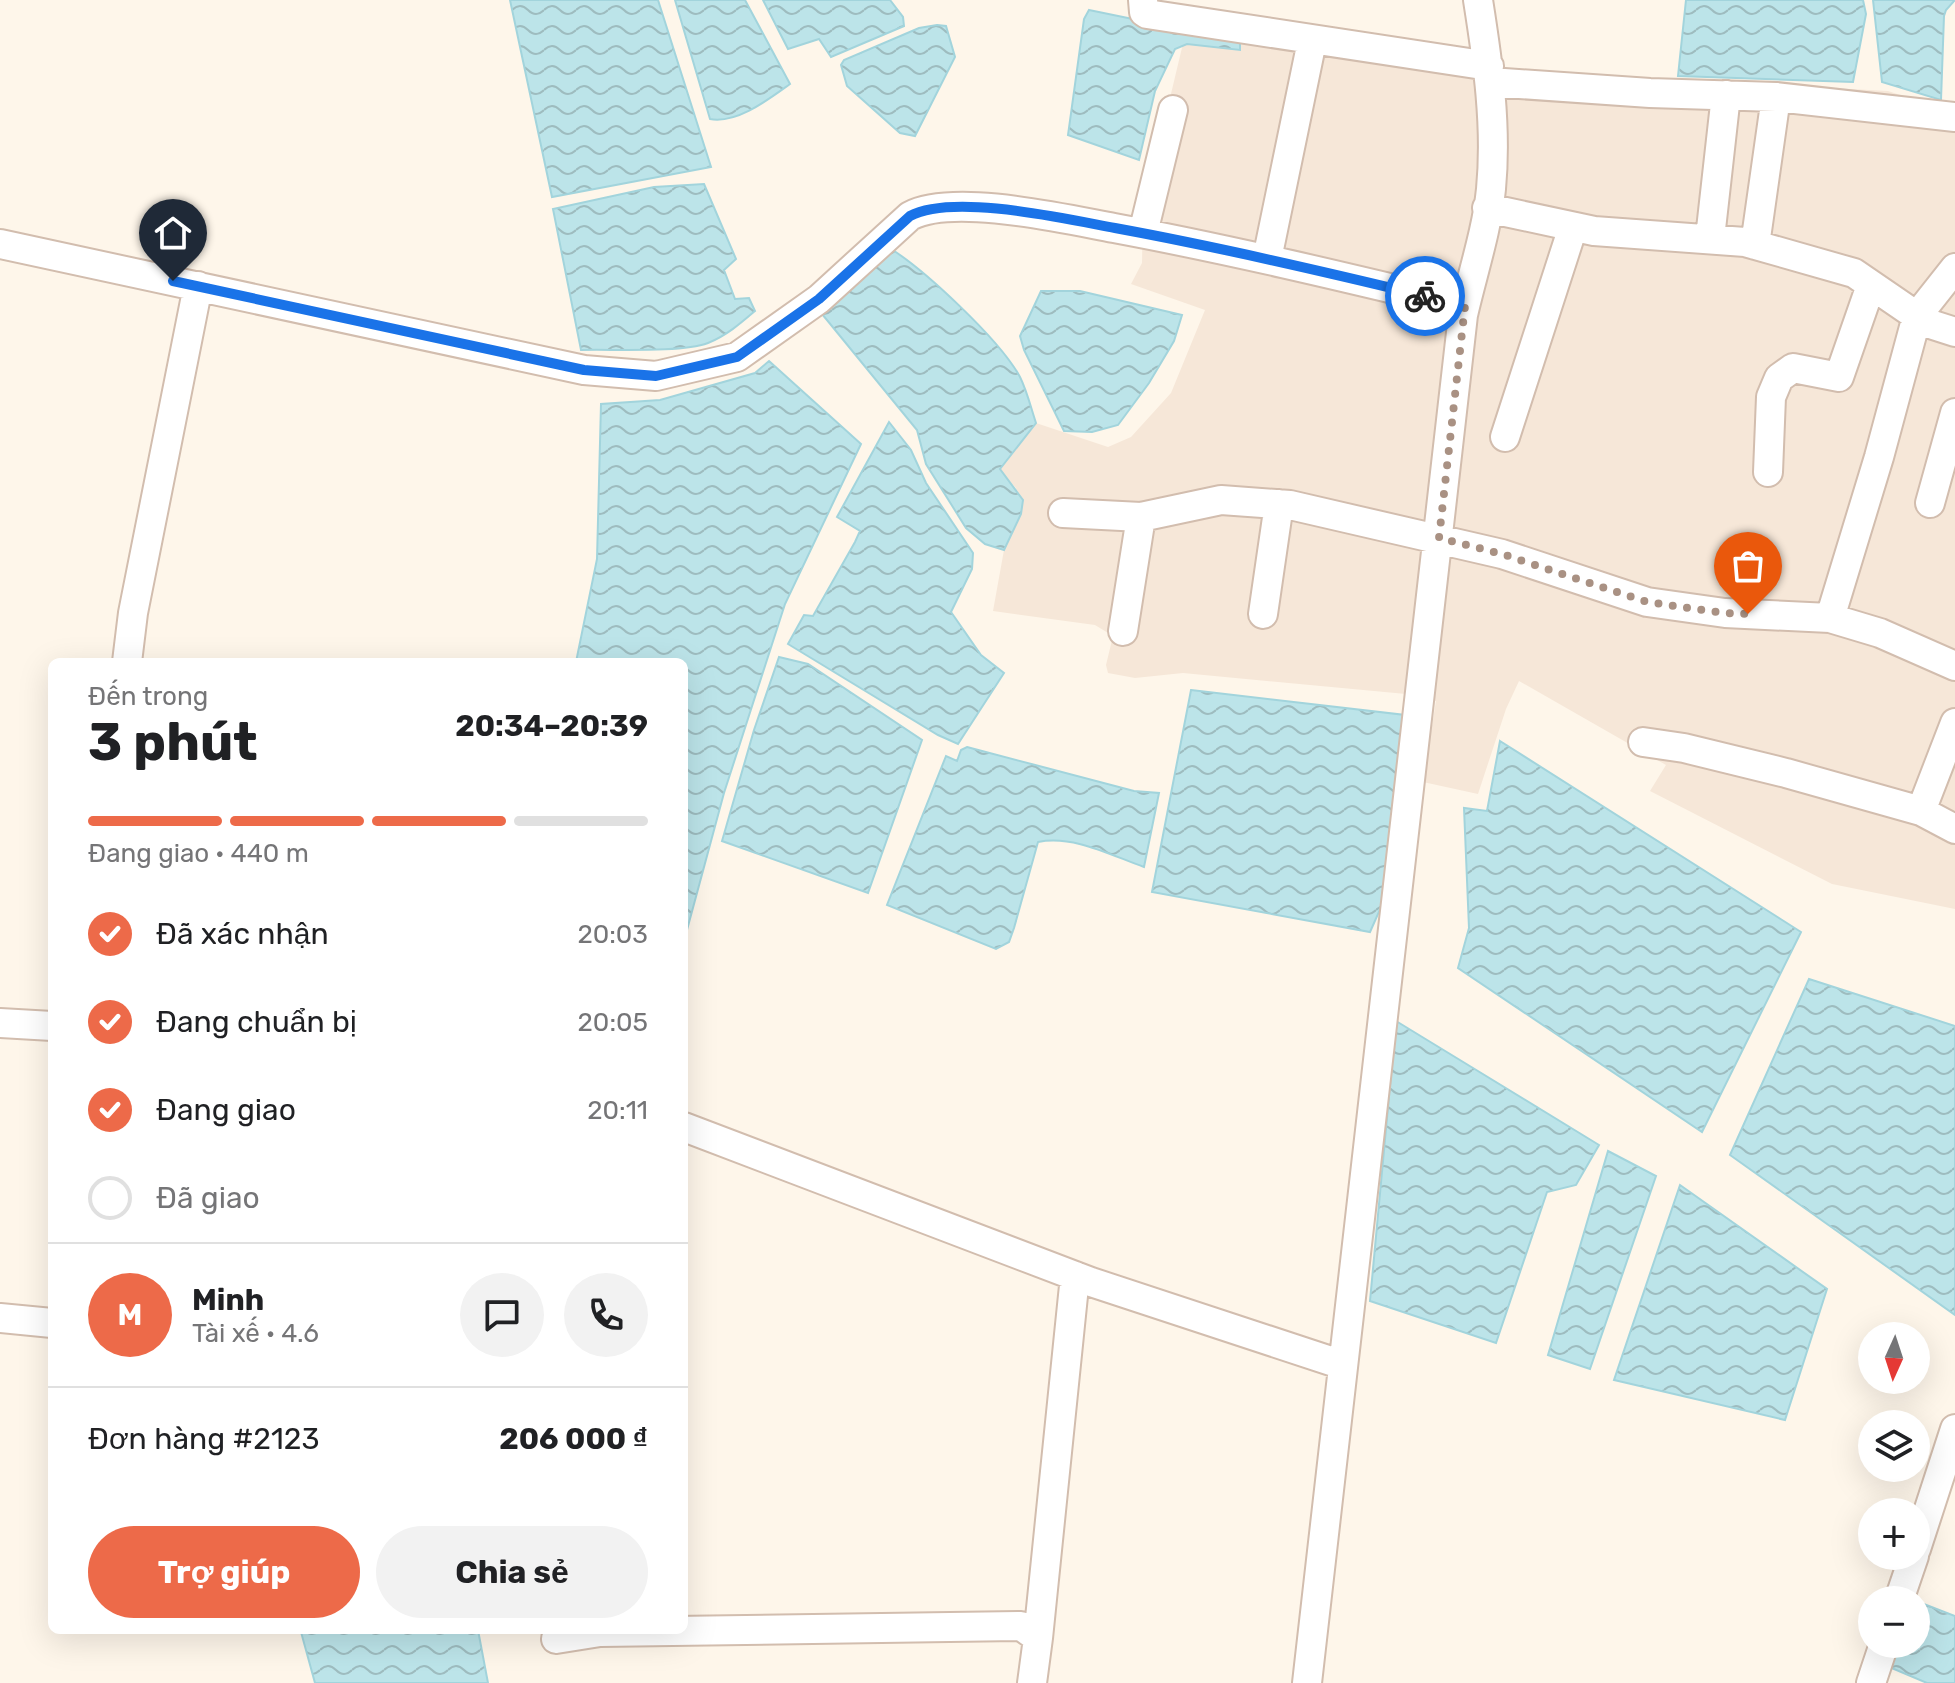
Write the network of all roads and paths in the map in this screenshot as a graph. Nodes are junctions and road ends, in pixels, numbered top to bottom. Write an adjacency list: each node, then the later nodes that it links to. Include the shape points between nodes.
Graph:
1 (1143, 0): 3 (street, via 1147,14)
2 (1478, 0): 4 (street)
3 (1312, 41): 4 (street); 15 (street)
4 (1489, 74): 5 (street, via 1650,93); 9 (street, via 1493,138)
5 (1726, 95): 6 (street); 12 (street)
6 (1776, 97): 8 (street); 14 (street)
7 (1173, 110): 11 (street)
8 (1955, 117)
9 (1487, 208): 10 (street); 19 (street)
10 (1573, 227): 12 (street); 23 (street)
11 (1143, 233): 15 (street); 18 (street, via 1027,212 921,210 819,299 737,357 656,376 584,370)
12 (1710, 238): 14 (street)
13 (0, 244): 18 (street)
14 (1755, 245): 17 (street, via 1854,273)
15 (1267, 259): 19 (street)
16 (1955, 268): 20 (street)
17 (1871, 285): 20 (street); 24 (street, via 1839,377 1793,368 1779,378 1771,397)
18 (198, 286): 33 (street)
19 (1465, 306): 29 (street)
20 (1917, 316): 21 (street); 31 (street)
21 (1955, 332)
22 (1955, 413): 25 (street)
23 (1505, 437)
24 (1768, 472)
25 (1930, 503)
26 (1279, 504): 28 (street, via 1221,500); 29 (street); 30 (street)
27 (1063, 513): 28 (street)
28 (1141, 517): 32 (street)
29 (1439, 538): 31 (street, via 1647,602 1725,613); 45 (street)
30 (1263, 614)
31 (1830, 618): 34 (street)
32 (1123, 631)
33 (127, 658)
34 (1955, 666)
35 (1955, 723): 37 (street)
36 (1643, 742): 37 (street, via 1758,766)
37 (1921, 811): 38 (street)
38 (1955, 829)
39 (0, 1023): 40 (street)
40 (48, 1026)
41 (688, 1129): 42 (street)
42 (1075, 1276): 45 (street); 50 (street)
43 (0, 1318): 44 (street)
44 (48, 1323)
45 (1343, 1365): 54 (street)
46 (1955, 1429): 47 (street)
47 (1930, 1506)
48 (688, 1631): 50 (street, via 1021,1626)
49 (587, 1634): 51 (street)
50 (1038, 1638): 53 (street)
51 (556, 1639)
52 (1879, 1658): 55 (street)
53 (1032, 1683)
54 (1307, 1683)
55 (1871, 1683)

